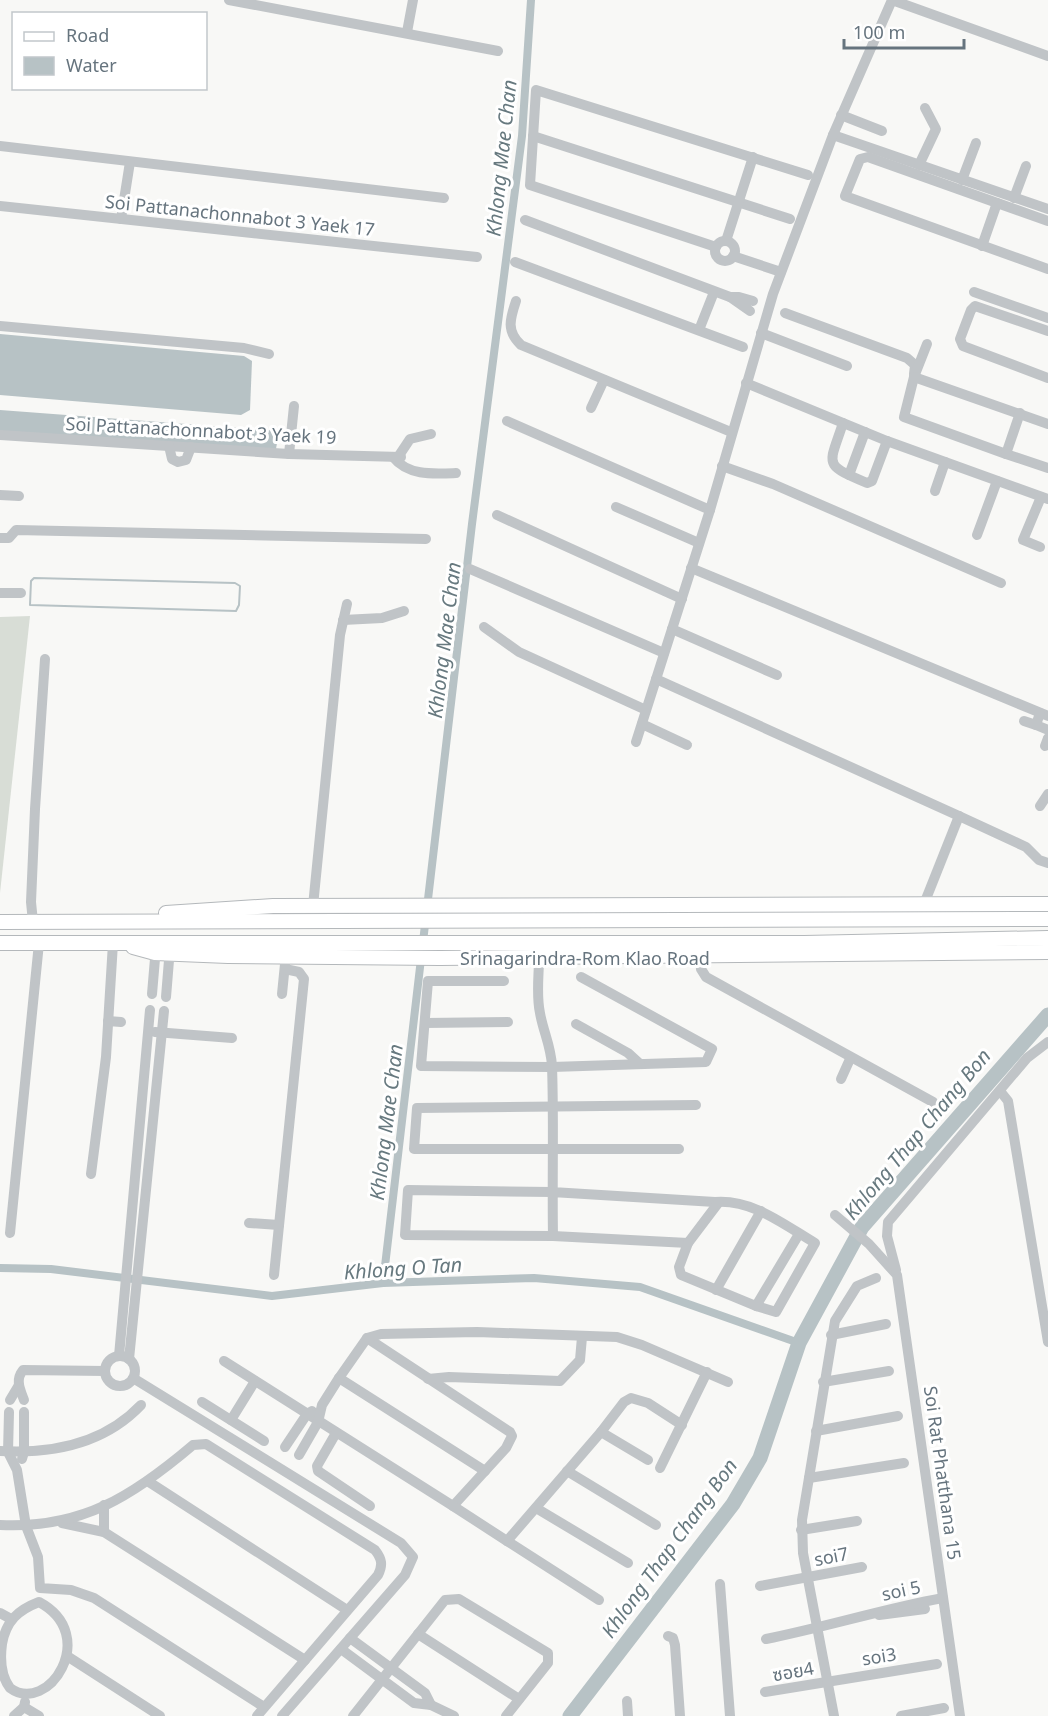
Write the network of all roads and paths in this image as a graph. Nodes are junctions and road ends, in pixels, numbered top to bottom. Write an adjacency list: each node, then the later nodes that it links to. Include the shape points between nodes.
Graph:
1 (233, 0): 3 (street)
2 (413, 0): 3 (street)
3 (407, 32): 4 (street)
4 (498, 51)
5 (1048, 56): 7 (street, via 892,0)
6 (925, 108): 15 (street, via 936,129)
7 (841, 115): 8 (street); 9 (street)
8 (882, 131)
9 (833, 135): 15 (street); 36 (street)
10 (533, 136): 13 (street, via 536,90); 21 (street); 31 (street, via 530,184)
11 (976, 143): 18 (street)
12 (0, 146): 14 (street)
13 (753, 157): 17 (street); 21 (street)
14 (130, 162): 19 (street); 25 (street)
15 (919, 165): 18 (street)
16 (1026, 166): 20 (street)
17 (808, 175)
18 (962, 180): 20 (street)
19 (444, 198)
20 (1014, 198): 24 (street)
21 (738, 203): 26 (street); 29 (street)
22 (997, 203): 28 (street); 30 (street); 30 (street, via 864,157 845,196)
23 (0, 206): 25 (street, Soi Pattanachonnabot 3 Yaek 17)
24 (1048, 209)
25 (121, 219): 33 (street, Soi Pattanachonnabot 3 Yaek 17)
26 (790, 219)
27 (525, 220): 37 (street)
28 (1048, 221)
29 (726, 241): 31 (street); 32 (street, via 734,247)
30 (982, 246): 35 (street)
31 (716, 247): 32 (street, via 719,259 726,261)
32 (733, 256): 36 (street)
33 (477, 257)
34 (515, 262): 44 (street)
35 (1048, 269)
36 (781, 272): 40 (street)
37 (714, 292): 40 (street); 44 (street)
38 (974, 292): 42 (street)
39 (516, 301): 53 (street, via 510,329 514,339)
40 (759, 309): 46 (street)
41 (784, 313): 51 (street, via 907,358 915,365)
42 (1048, 318)
43 (0, 326): 49 (street, via 244,348)
44 (699, 330): 48 (street)
45 (1048, 331): 52 (street, via 975,306 960,339 963,346)
46 (761, 333): 50 (street); 54 (street)
47 (927, 344): 51 (street)
48 (743, 347)
49 (269, 354)
50 (847, 366)
51 (914, 377): 57 (street); 69 (street, via 905,417)
52 (1048, 378)
53 (604, 380): 56 (street); 61 (street)
54 (746, 383): 60 (street); 61 (street)
55 (294, 406): 68 (street)
56 (591, 408)
57 (1020, 413): 59 (street); 69 (street)
58 (507, 421): 82 (street)
59 (1048, 422)
60 (843, 423): 62 (street); 75 (street, via 831,459 835,469)
61 (731, 432): 72 (street)
62 (864, 432): 65 (street); 75 (street)
63 (431, 434): 70 (street, via 410,439)
64 (0, 435): 66 (street, Soi Pattanachonnabot 3 Yaek 19)
65 (887, 441): 71 (street); 75 (street, via 870,483)
66 (170, 446): 67 (street, Soi Pattanachonnabot 3 Yaek 19); 67 (street, via 172,459 178,462 186,460)
67 (191, 447): 68 (street, Soi Pattanachonnabot 3 Yaek 19)
68 (289, 454): 70 (street, Soi Pattanachonnabot 3 Yaek 19)
69 (1006, 454): 73 (street)
70 (397, 457): 74 (street, via 399,464 423,473)
71 (945, 462): 76 (street); 77 (street)
72 (722, 466): 82 (street); 91 (street, via 773,484)
73 (1048, 468)
74 (456, 473)
75 (849, 475)
76 (997, 482): 80 (street); 84 (street)
77 (935, 491)
78 (0, 495): 79 (street)
79 (20, 496)
80 (1045, 498): 88 (street, via 1023,540)
81 (616, 507): 87 (street)
82 (710, 510): 87 (street)
83 (498, 515): 94 (street)
84 (977, 535)
85 (0, 538): 86 (street, via 9,538 16,530)
86 (426, 539)
87 (699, 543): 89 (street)
88 (1040, 547)
89 (692, 568): 94 (street); 108 (street)
90 (470, 569): 100 (street)
91 (1001, 583)
92 (0, 593): 93 (street)
93 (21, 593)
94 (682, 599): 99 (street)
95 (347, 604): 97 (street)
96 (404, 611): 97 (street, via 382,618)
97 (343, 620): 122 (street)
98 (484, 627): 105 (street, via 519,652)
99 (672, 629): 100 (street); 103 (street)
100 (664, 653): 104 (street)
101 (45, 659): 127 (street, via 35,809)
102 (524, 661): 105 (street)
103 (777, 675)
104 (656, 679): 107 (street); 117 (street)
105 (586, 686): 106 (street); 107 (street)
106 (595, 694)
107 (646, 710): 110 (street)
108 (1044, 714): 111 (street)
109 (1024, 721): 111 (street)
110 (642, 724): 113 (street); 114 (street)
111 (1035, 725): 112 (street)
112 (1048, 730)
113 (636, 742)
114 (687, 745)
115 (1048, 794): 116 (street)
116 (1040, 806)
117 (959, 816): 118 (street, via 1026,847); 120 (street)
118 (1048, 863)
119 (678, 903): 120 (main road, Srinagarindra-Rom Klao Road); 122 (main road, Srinagarindra-Rom Klao Road); 125 (main road)
120 (924, 904): 121 (main road, Srinagarindra-Rom Klao Road)
121 (1048, 904)
122 (313, 906): 124 (main road, Srinagarindra-Rom Klao Road, via 184,911)
123 (1048, 919): 125 (main road, Srinagarindra-Rom Klao Road)
124 (125, 920): 125 (main road, Srinagarindra-Rom Klao Road); 127 (main road, Srinagarindra-Rom Klao Road)
125 (819, 920)
126 (0, 922): 127 (main road, Srinagarindra-Rom Klao Road)
127 (33, 922)
128 (1048, 938): 131 (main road, Srinagarindra-Rom Klao Road)
129 (39, 943): 130 (main road, Srinagarindra-Rom Klao Road); 132 (main road, Srinagarindra-Rom Klao Road); 173 (street)
130 (119, 943): 133 (main road, Srinagarindra-Rom Klao Road); 146 (street)
131 (804, 943): 133 (main road, Srinagarindra-Rom Klao Road, via 402,941); 135 (main road)
132 (0, 944)
133 (163, 947): 138 (main road, Srinagarindra-Rom Klao Road); 141 (street); 143 (street)
134 (1042, 952): 136 (main road, Srinagarindra-Rom Klao Road)
135 (680, 957): 136 (main road, Srinagarindra-Rom Klao Road); 137 (main road, Srinagarindra-Rom Klao Road)
136 (700, 957): 155 (street, via 706,977)
137 (539, 958): 138 (main road, Srinagarindra-Rom Klao Road); 157 (street, via 537,995)
138 (285, 963): 142 (street); 171 (street, via 304,979)
139 (581, 977): 156 (street, via 712,1048 706,1062)
140 (504, 981): 149 (street, via 428,981)
141 (152, 994)
142 (282, 994)
143 (166, 997)
144 (150, 1010): 151 (street)
145 (164, 1011): 152 (street)
146 (108, 1021): 147 (street); 165 (street)
147 (121, 1022)
148 (508, 1022): 149 (street)
149 (425, 1023): 157 (street, via 421,1066)
150 (576, 1024): 156 (street)
151 (148, 1031): 152 (street); 172 (street)
152 (162, 1032): 153 (street); 172 (street)
153 (232, 1038)
154 (1048, 1042): 159 (street, via 1027,1058)
155 (850, 1059): 158 (street); 160 (street)
156 (640, 1064): 157 (street)
157 (552, 1066): 162 (street)
158 (841, 1079)
159 (1000, 1091): 178 (street, Soi Rat Phatthana 15, via 888,1222 887,1236); 186 (street, via 1008,1101)
160 (933, 1102)
161 (696, 1105): 162 (street)
162 (552, 1107): 163 (street); 163 (street, via 417,1108 414,1149)
163 (552, 1148): 164 (street); 166 (street)
164 (679, 1149)
165 (91, 1174)
166 (552, 1192): 167 (street); 175 (street); 175 (street, via 408,1190 405,1235)
167 (719, 1202): 168 (street, via 736,1201); 176 (street)
168 (760, 1211): 174 (street); 180 (street)
169 (835, 1215): 178 (street)
170 (249, 1222): 171 (street)
171 (279, 1225): 177 (street)
172 (136, 1232): 187 (street)
173 (10, 1233)
174 (799, 1234): 181 (street); 181 (street, via 815,1243 776,1312)
175 (553, 1236): 176 (street)
176 (688, 1243): 180 (street, via 679,1272)
177 (274, 1275)
178 (897, 1275): 247 (street, Soi Rat Phatthana 15)
179 (876, 1278): 183 (street, via 851,1293)
180 (716, 1290): 181 (street)
181 (756, 1306)
182 (886, 1324): 183 (street)
183 (831, 1335): 197 (street)
184 (582, 1337): 185 (street, via 396,1332); 191 (street, via 628,1339); 194 (street, via 580,1360 560,1381)
185 (367, 1338): 193 (street); 194 (street)
186 (1048, 1342)
187 (124, 1357): 189 (street, via 111,1359); 192 (street, via 135,1368)
188 (224, 1361): 195 (street)
189 (105, 1371): 192 (street, via 111,1383 117,1385 123,1386); 198 (street, via 22,1370)
190 (889, 1371): 197 (street)
191 (707, 1372): 196 (street); 210 (street)
192 (134, 1378): 219 (street)
193 (339, 1378): 203 (street); 222 (street)
194 (428, 1379): 222 (street, via 510,1432 510,1441)
195 (255, 1381): 206 (street); 208 (street)
196 (728, 1382)
197 (823, 1382): 211 (street)
198 (18, 1385): 199 (street); 200 (street)
199 (10, 1400)
200 (24, 1400)
201 (202, 1402): 208 (street)
202 (141, 1405): 216 (street, via 126,1421 98,1437 67,1447)
203 (322, 1405): 206 (street); 209 (street)
204 (9, 1412): 215 (street)
205 (24, 1412): 216 (street)
206 (307, 1414): 209 (street); 219 (street)
207 (898, 1416): 211 (street)
208 (231, 1420): 214 (street)
209 (318, 1422): 213 (street); 224 (street)
210 (682, 1425): 212 (street, via 648,1403 631,1398); 220 (street)
211 (816, 1431): 225 (street)
212 (601, 1432): 217 (street); 223 (street)
213 (336, 1433): 228 (street, via 317,1466 318,1471); 229 (street)
214 (264, 1442)
215 (4, 1452): 216 (street); 221 (street)
216 (24, 1452): 221 (street)
217 (648, 1460)
218 (904, 1463): 225 (street)
219 (273, 1466): 224 (street)
220 (660, 1468)
221 (17, 1470): 235 (street)
222 (485, 1471): 229 (street)
223 (567, 1471): 230 (street); 234 (street)
224 (287, 1474): 254 (street, via 401,1543 413,1557 405,1575)
225 (809, 1478): 236 (street)
226 (149, 1482): 227 (street); 248 (street); 248 (street, via 193,1445 206,1444 375,1550 382,1567)
227 (104, 1505): 232 (street); 237 (street)
228 (370, 1506)
229 (453, 1506): 238 (street)
230 (536, 1508): 238 (street); 239 (street)
231 (857, 1521): 236 (street)
232 (52, 1522): 235 (street); 237 (street)
233 (0, 1525): 235 (street)
234 (656, 1525)
235 (26, 1526): 244 (street, via 38,1557)
236 (801, 1530): 241 (street)
237 (104, 1532): 258 (street)
238 (507, 1541): 245 (street)
239 (628, 1563)
240 (862, 1567): 241 (street, soi7)
241 (807, 1577): 243 (street, soi7); 251 (street)
242 (720, 1584): 280 (street)
243 (760, 1586)
244 (40, 1588): 246 (street); 270 (street, via 71,1590 94,1598)
245 (599, 1600)
246 (39, 1602): 250 (street, via 22,1608); 257 (street, via 62,1623)
247 (944, 1602): 251 (street, soi 5); 283 (street, Soi Rat Phatthana 15)
248 (347, 1610): 258 (street)
249 (0, 1613): 250 (street)
250 (11, 1619): 263 (street, via 1,1649)
251 (817, 1628): 255 (street, soi 5); 262 (street)
252 (418, 1634): 260 (street); 265 (street); 265 (street, via 444,1600 459,1599 548,1653 548,1663)
253 (668, 1635): 279 (street, via 675,1645)
254 (350, 1638): 256 (street); 260 (street)
255 (766, 1639)
256 (341, 1649): 261 (street); 274 (street)
257 (67, 1656): 267 (street, via 55,1689 39,1702); 273 (street)
258 (305, 1660): 270 (street)
259 (937, 1664): 262 (street, soi3)
260 (391, 1669): 261 (street); 268 (street, via 425,1693)
261 (383, 1680): 268 (street, via 414,1703); 275 (street)
262 (827, 1681): 264 (street, ซอย4); 281 (street)
263 (3, 1684): 267 (street)
264 (765, 1692)
265 (519, 1700): 277 (street)
266 (627, 1701): 278 (street)
267 (24, 1704): 271 (street); 272 (street)
268 (431, 1704): 276 (street)
269 (944, 1708): 282 (street)
270 (261, 1712)
271 (14, 1716)
272 (39, 1716)
273 (160, 1716)
274 (282, 1716)
275 (353, 1716)
276 (454, 1716)
277 (506, 1716)
278 (628, 1716)
279 (680, 1716)
280 (730, 1716)
281 (834, 1716)
282 (901, 1716)
283 (960, 1716)

